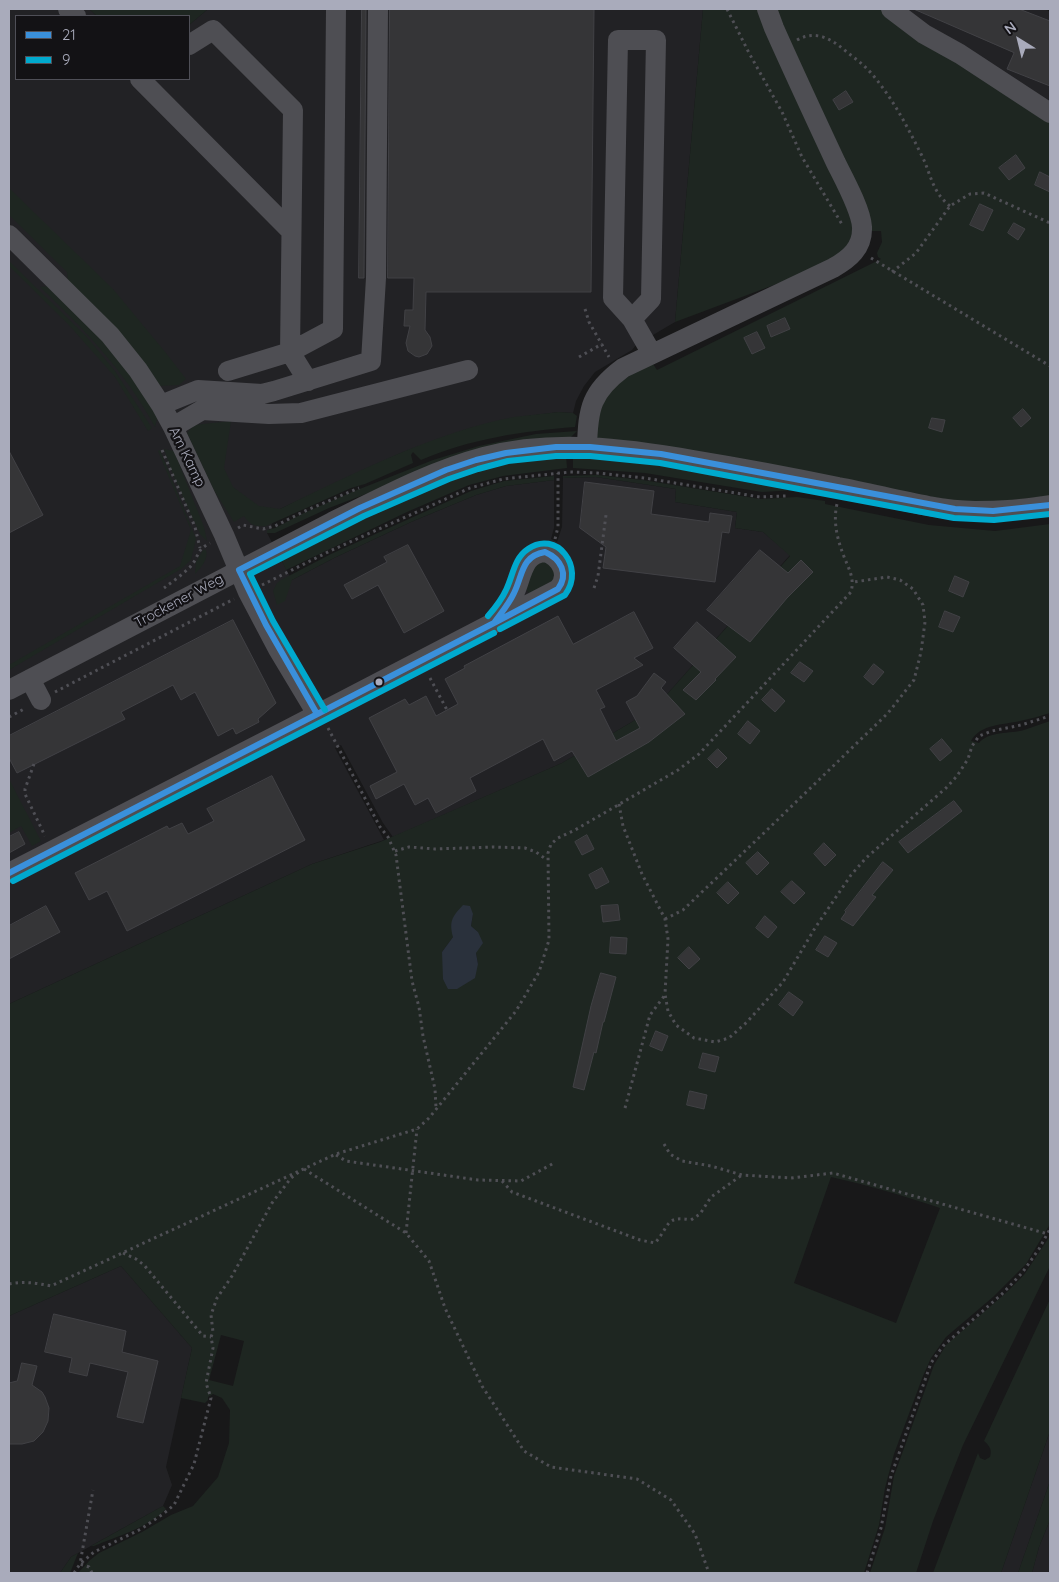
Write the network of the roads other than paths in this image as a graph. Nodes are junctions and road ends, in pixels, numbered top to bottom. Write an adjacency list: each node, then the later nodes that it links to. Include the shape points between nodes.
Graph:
1 (336, 9): 11 (street, via 333,329)
2 (378, 9): 15 (street, via 376,278 371,361)
3 (768, 9): 12 (street, via 860,219 862,227 858,244 845,261 833,268)
4 (891, 9): 7 (street, via 924,34)
5 (190, 44): 8 (street, via 213,30 293,110)
6 (141, 80): 8 (street)
7 (1050, 113)
8 (292, 231): 11 (street)
9 (9, 235): 16 (street, Am Kamp, via 110,335)
10 (632, 319): 10 (street, via 651,299 656,40 618,40 613,298); 12 (street)
11 (290, 352): 14 (street); 15 (street)
12 (652, 354): 18 (street, via 618,372 599,390 588,416)
13 (468, 370): 17 (street, via 301,413 202,410)
14 (228, 371)
15 (308, 381): 16 (street, via 262,394 198,390)
16 (161, 405): 17 (street, Am Kamp)
17 (174, 428): 20 (street, Am Kamp)
18 (587, 447): 19 (street, Trockener Weg, via 740,468 936,507 974,511); 20 (street, Trockener Weg, via 521,450 444,470)
19 (1050, 505)
20 (239, 570): 22 (street, Trockener Weg); 25 (street, Am Kamp, via 278,649)
21 (493, 624): 21 (street, via 558,589 564,576 559,561 540,552 526,561 507,607); 25 (street)
22 (30, 679): 23 (street, Trockener Weg); 24 (street)
23 (9, 690)
24 (41, 700)
25 (317, 714): 26 (street)
26 (9, 873)

